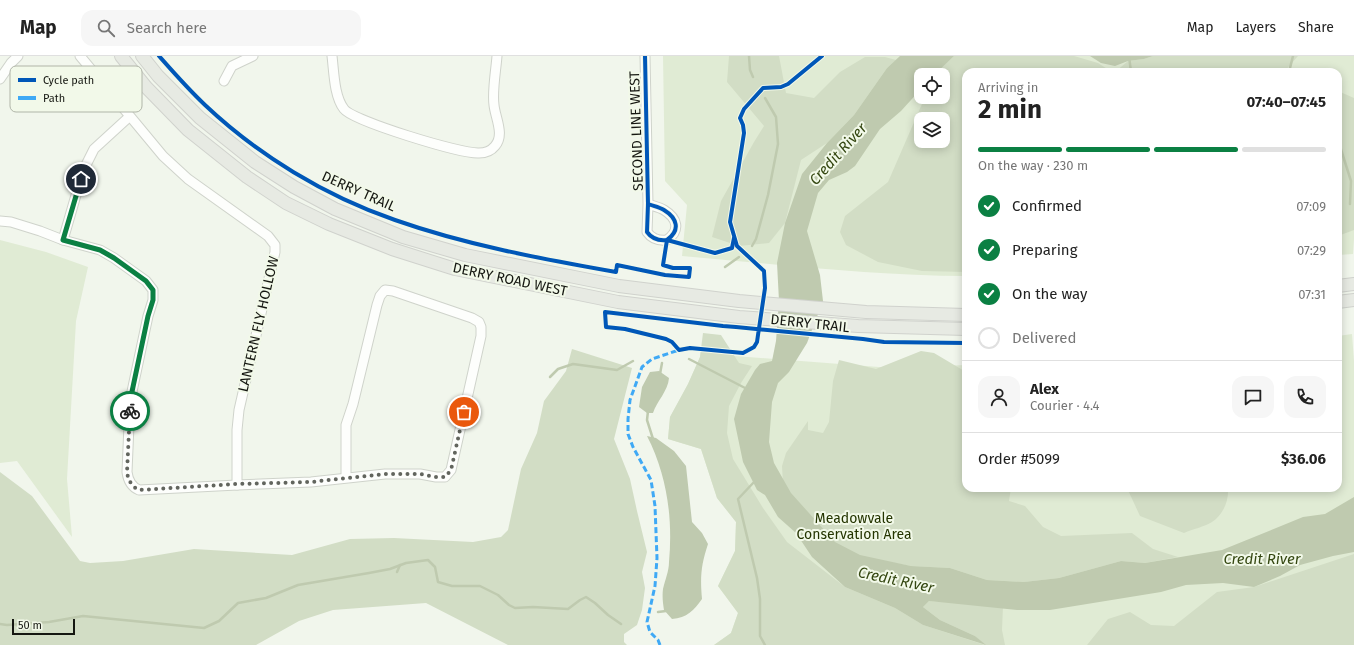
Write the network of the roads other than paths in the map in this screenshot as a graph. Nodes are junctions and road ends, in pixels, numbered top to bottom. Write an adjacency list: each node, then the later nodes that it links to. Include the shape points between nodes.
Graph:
1 (18, 56): 11 (street)
2 (80, 56): 9 (street, LANTERN FLY HOLLOW)
3 (121, 56): 10 (main road, DERRY ROAD WEST)
4 (142, 56): 23 (main road, DERRY ROAD WEST, via 200,118 255,162 294,188 342,212 403,237 465,255 619,286 739,301 866,312)
5 (252, 56): 12 (street, via 232,66)
6 (332, 56): 7 (street, via 337,98 344,110 366,121 440,146 480,154 496,146 499,139 494,104)
7 (497, 56)
8 (644, 56): 16 (street, SECOND LINE WEST)
9 (88, 66)
10 (129, 66)
11 (0, 79)
12 (224, 81)
13 (142, 82): 24 (main road, DERRY ROAD WEST, via 188,130 286,203 329,224 392,249 455,269 618,302 739,317 858,326)
14 (125, 112): 15 (street, LANTERN FLY HOLLOW)
15 (129, 117): 18 (street, via 102,140 92,153 83,172); 26 (street, LANTERN FLY HOLLOW, via 163,156 188,179 268,236 275,245 239,410)
16 (648, 204)
17 (0, 220): 18 (street)
18 (63, 240): 26 (street, via 100,250 146,281 153,290 153,300 130,401 127,472 129,480 139,490)
19 (1354, 284): 20 (main road)
20 (1342, 286)
21 (1354, 300): 22 (main road)
22 (1342, 302)
23 (962, 315)
24 (962, 330)
25 (346, 478): 25 (street, via 391,473 445,477 451,470 481,336 481,326 477,320 393,291 385,290 380,296 346,425); 26 (street, via 311,482)
26 (237, 484)

